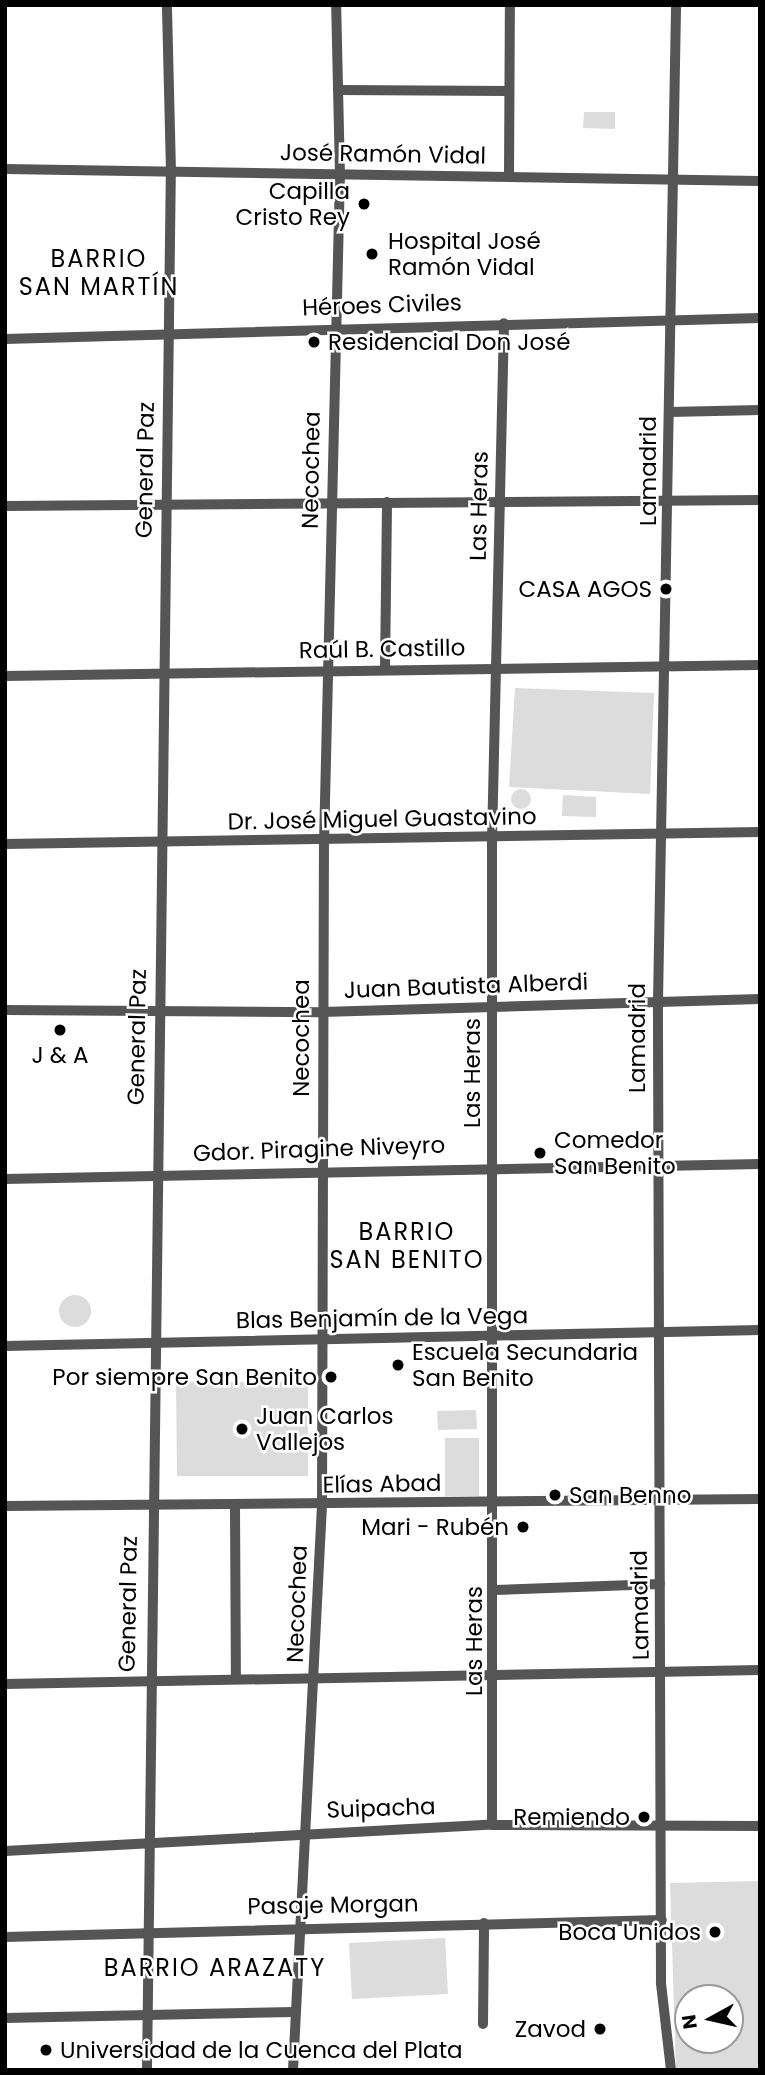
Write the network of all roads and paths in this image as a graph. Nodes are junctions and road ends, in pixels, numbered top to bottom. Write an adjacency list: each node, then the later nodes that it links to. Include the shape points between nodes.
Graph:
1 (167, 5): 8 (street, General Paz)
2 (336, 5): 5 (street, Necochea)
3 (510, 5): 6 (street)
4 (676, 5): 11 (street, Lamadrid)
5 (338, 90): 6 (street); 9 (street, Necochea)
6 (509, 91): 10 (street)
7 (5, 169): 8 (street, José Ramón Vidal)
8 (171, 172): 9 (street, José Ramón Vidal); 17 (street, General Paz)
9 (340, 175): 10 (street, José Ramón Vidal); 16 (street, Necochea)
10 (509, 176): 11 (street, José Ramón Vidal)
11 (675, 180): 12 (street, José Ramón Vidal); 13 (street, Lamadrid)
12 (760, 181)
13 (671, 318): 14 (street, Héroes Civiles); 15 (street, Héroes Civiles); 20 (street, Lamadrid)
14 (760, 318)
15 (504, 323): 16 (street, Héroes Civiles); 25 (street, Las Heras)
16 (335, 327): 17 (street, Héroes Civiles); 23 (street, Necochea)
17 (169, 334): 18 (street, Héroes Civiles); 26 (street, General Paz)
18 (5, 339)
19 (760, 410): 20 (street)
20 (670, 412): 22 (street, Lamadrid)
21 (760, 499): 22 (street)
22 (670, 501): 25 (street); 30 (street, Lamadrid)
23 (331, 502): 24 (street); 26 (street); 32 (street, Necochea)
24 (387, 502): 25 (street); 31 (street)
25 (500, 502): 29 (street, Las Heras)
26 (165, 505): 27 (street); 33 (street, General Paz)
27 (5, 506)
28 (760, 665): 30 (street, Raúl B. Castillo)
29 (496, 667): 30 (street, Raúl B. Castillo); 31 (street, Raúl B. Castillo); 37 (street, Las Heras)
30 (667, 667): 36 (street, Lamadrid)
31 (385, 669): 32 (street, Raúl B. Castillo)
32 (328, 670): 33 (street, Raúl B. Castillo); 38 (street, Necochea)
33 (161, 675): 34 (street, Raúl B. Castillo); 40 (street, General Paz)
34 (5, 676)
35 (760, 832): 36 (street, Dr. José Miguel Guastavino)
36 (660, 834): 37 (street, Dr. José Miguel Guastavino); 42 (street, Lamadrid)
37 (492, 840): 38 (street, Dr. José Miguel Guastavino); 43 (street, Las Heras)
38 (324, 843): 40 (street, Dr. José Miguel Guastavino); 46 (street, Necochea)
39 (5, 844): 40 (street, Dr. José Miguel Guastavino)
40 (161, 844): 45 (street, General Paz)
41 (760, 999): 42 (street, Juan Bautista Alberdi)
42 (658, 1001): 43 (street, Juan Bautista Alberdi); 47 (street, Lamadrid)
43 (494, 1004): 46 (street, Juan Bautista Alberdi); 49 (street, Las Heras)
44 (5, 1010): 45 (street, Juan Bautista Alberdi)
45 (159, 1012): 46 (street, Juan Bautista Alberdi); 51 (street, General Paz)
46 (322, 1012): 50 (street, Necochea)
47 (658, 1164): 48 (street, Gdor. Piragine Niveyro); 49 (street, Gdor. Piragine Niveyro); 54 (street, Lamadrid)
48 (760, 1164)
49 (492, 1165): 50 (street, Gdor. Piragine Niveyro); 55 (street, Las Heras)
50 (322, 1171): 51 (street, Gdor. Piragine Niveyro); 56 (street, Necochea)
51 (156, 1175): 52 (street, Gdor. Piragine Niveyro); 57 (street, General Paz)
52 (5, 1179)
53 (760, 1330): 54 (street, Blas Benjamín de la Vega)
54 (658, 1332): 55 (street, Blas Benjamín de la Vega); 60 (street, Lamadrid)
55 (494, 1337): 56 (street, Blas Benjamín de la Vega); 61 (street, Las Heras)
56 (323, 1341): 57 (street, Blas Benjamín de la Vega); 62 (street, Necochea)
57 (154, 1343): 58 (street, Blas Benjamín de la Vega); 64 (street, General Paz)
58 (5, 1346)
59 (760, 1499): 60 (street, Elías Abad)
60 (660, 1500): 61 (street, Elías Abad); 66 (street, Lamadrid)
61 (494, 1504): 62 (street, Elías Abad); 67 (street, Las Heras)
62 (322, 1505): 65 (street, Elías Abad); 71 (street, Necochea)
63 (5, 1506): 64 (street, Elías Abad)
64 (151, 1506): 65 (street, Elías Abad); 73 (street, General Paz)
65 (236, 1506): 72 (street)
66 (660, 1584): 67 (street); 69 (street, Lamadrid)
67 (494, 1590): 70 (street, Las Heras)
68 (760, 1670): 69 (street)
69 (662, 1672): 70 (street); 76 (street, Lamadrid)
70 (496, 1674): 71 (street); 75 (street, Las Heras)
71 (316, 1675): 72 (street); 78 (street, Necochea)
72 (236, 1677): 73 (street)
73 (148, 1678): 74 (street); 79 (street, General Paz)
74 (5, 1684)
75 (492, 1825): 76 (street, Suipacha); 78 (street, Suipacha)
76 (663, 1825): 77 (street, Suipacha); 81 (street, Lamadrid)
77 (760, 1826)
78 (304, 1832): 79 (street, Suipacha); 83 (street, Necochea)
79 (148, 1846): 80 (street, Suipacha); 84 (street, General Paz)
80 (5, 1851)
81 (662, 1920): 82 (street, Pasaje Morgan); 92 (street, Lamadrid, via 661,1983)
82 (484, 1923): 83 (street, Pasaje Morgan); 89 (street)
83 (297, 1926): 84 (street, Pasaje Morgan); 87 (street, Necochea)
84 (147, 1932): 85 (street, Pasaje Morgan); 86 (street, General Paz)
85 (5, 1937)
86 (147, 2012): 87 (street); 88 (street); 90 (street, General Paz)
87 (294, 2012): 91 (street, Necochea)
88 (5, 2018)
89 (483, 2024)
90 (147, 2070)
91 (293, 2070)
92 (671, 2070)

